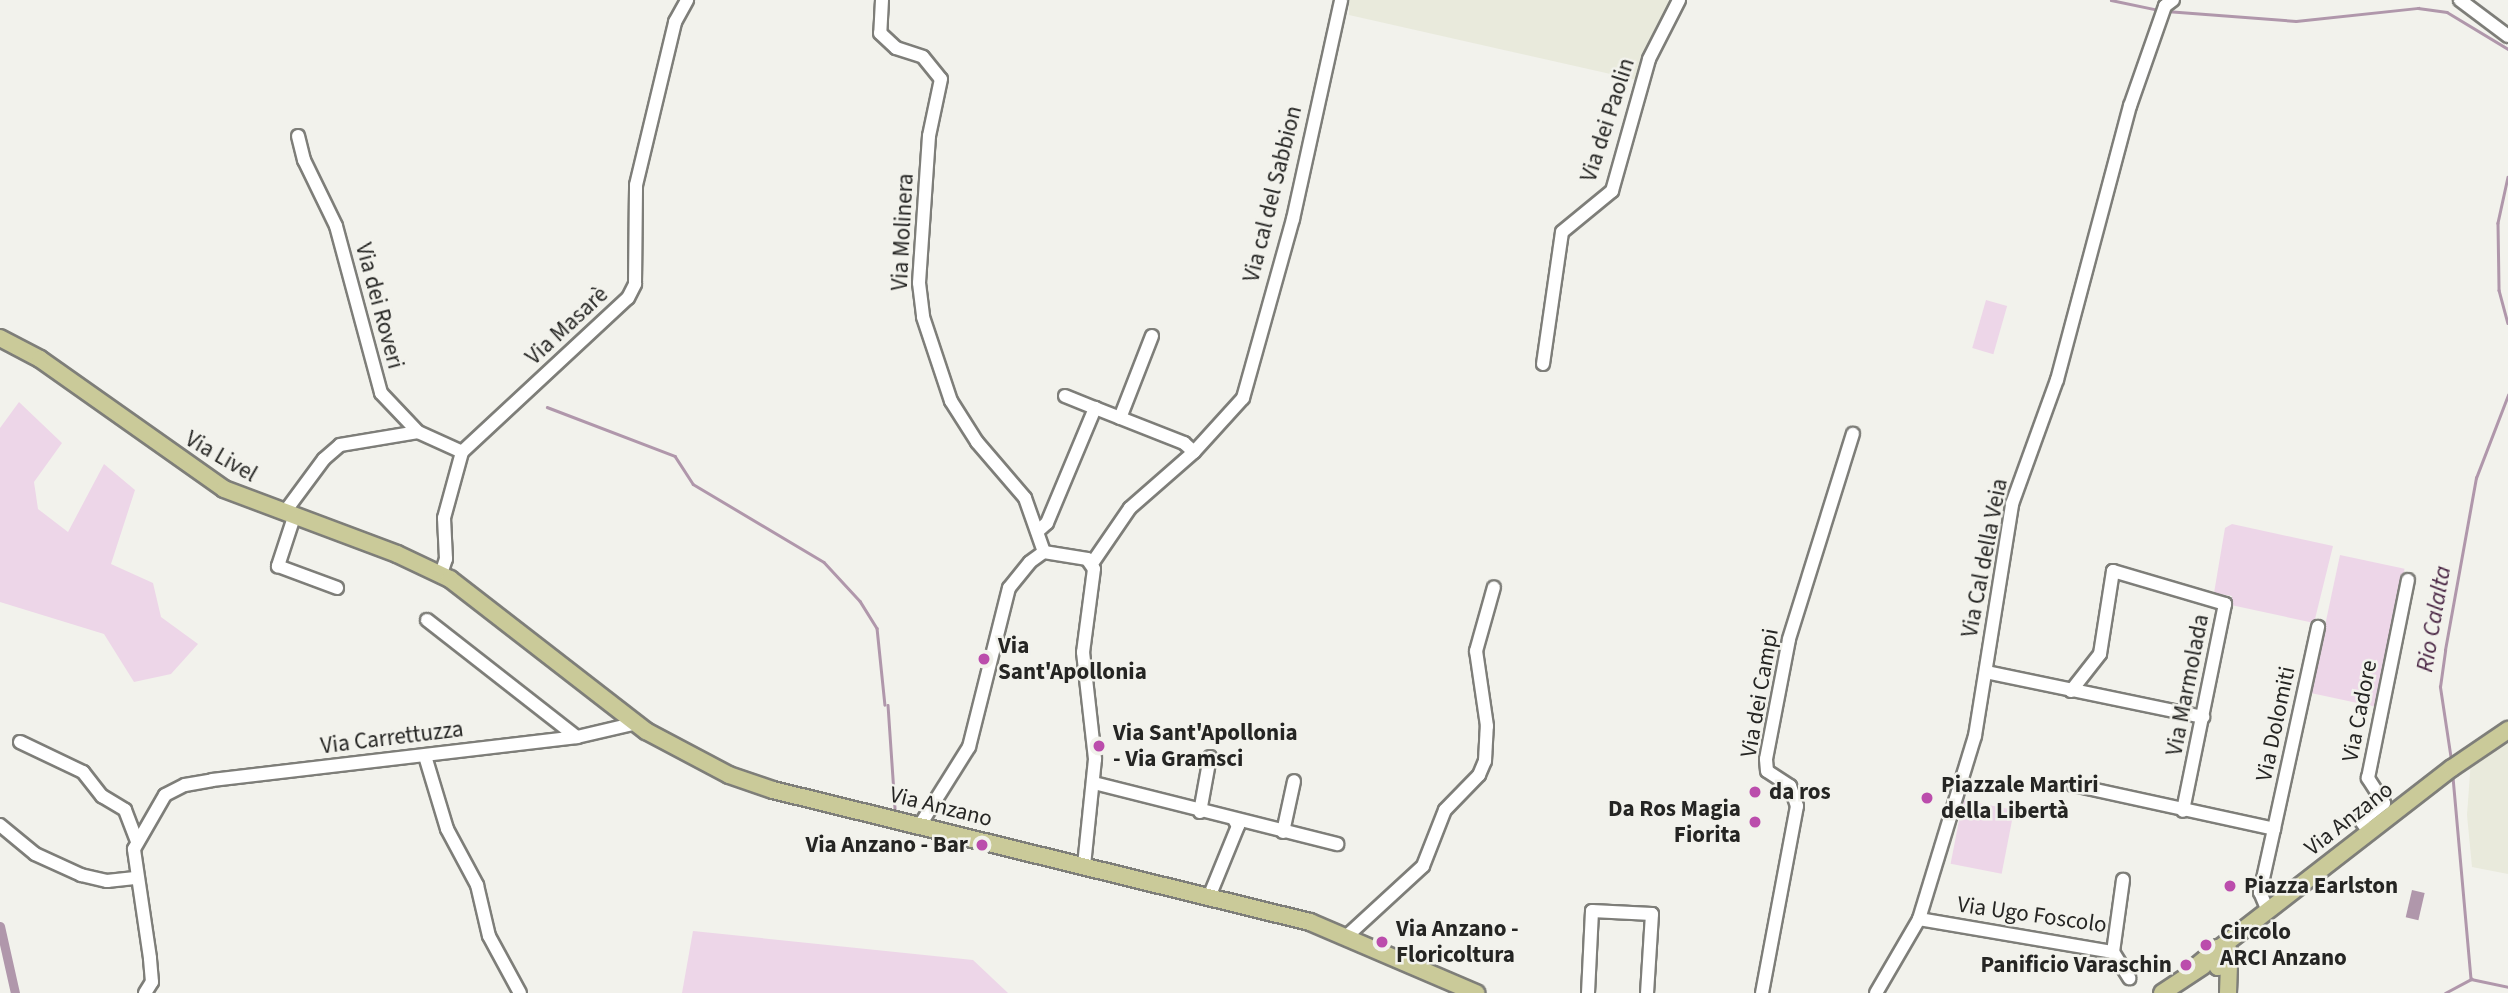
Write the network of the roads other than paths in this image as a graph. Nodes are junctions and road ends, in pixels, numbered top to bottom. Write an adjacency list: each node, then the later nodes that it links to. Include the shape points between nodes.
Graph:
1 (687, 0): 17 (street, Via Masarè, via 676,22 644,140 636,186 635,284 628,299)
2 (882, 0): 20 (street, Via Molinera, via 880,33 896,48 923,57 941,79 929,136 919,272 923,317 958,413 1016,484)
3 (1341, 0): 18 (street, Via cal del Sabbion, via 1293,219 1243,398)
4 (1679, 0): 11 (street, Via dei Paolin, via 1649,59 1612,191 1562,233)
5 (2460, 0): 7 (street)
6 (2166, 7): 29 (street, Via Cal della Veia, via 2091,240 2057,380 2012,504)
7 (2508, 36)
8 (298, 136): 15 (street, Via dei Roveri, via 304,160 336,226 381,393)
9 (1152, 336): 14 (street)
10 (0, 338): 19 (main road, Via Livel, via 40,359 200,475)
11 (1543, 365)
12 (1065, 396): 13 (street)
13 (1095, 408): 14 (street); 20 (street, via 1046,523)
14 (1120, 418): 18 (street, via 1184,443)
15 (418, 432): 17 (street, Via dei Roveri); 19 (street, via 340,445 324,459)
16 (1853, 434): 67 (street, Via dei Campi, via 1789,639 1766,759 1767,771 1790,786 1797,806)
17 (462, 452): 23 (street, via 444,518 446,559)
18 (1194, 452): 22 (street, via 1130,508)
19 (289, 515): 23 (main road, Via Livel); 26 (street, via 278,566)
20 (1038, 531): 21 (street, Via Molinera)
21 (1044, 552): 22 (street); 45 (street, via 1022,570 1005,597 969,747)
22 (1093, 562): 39 (street, via 1083,652)
23 (441, 574): 32 (main road, Via Anzano)
24 (2408, 580): 48 (street, Via Cadore, via 2368,778 2384,803 2361,821)
25 (1494, 587): 57 (street, via 1476,651 1487,726 1485,761 1479,775 1445,810 1423,866)
26 (337, 588)
27 (428, 620): 34 (street)
28 (2318, 627): 46 (street, Via Dolomiti)
29 (1986, 672): 30 (street); 56 (street, Via Cal della Veia, via 1975,736)
30 (2071, 691): 31 (street); 31 (street, Via Marmolada, via 2099,654 2113,571 2225,604)
31 (2203, 716): 41 (street, Via Marmolada)
32 (636, 723): 34 (street, Via Carrettuzza); 45 (main road, Via Anzano, via 681,752 751,783)
33 (2508, 730): 48 (main road, Via Anzano)
34 (577, 737): 36 (street, Via Carrettuzza)
35 (20, 742): 49 (street, via 82,772 102,796 125,810)
36 (425, 756): 49 (street, Via Carrettuzza, via 185,785 164,795); 63 (street, via 447,830 477,885 489,936)
37 (1210, 757): 42 (street)
38 (1294, 781): 47 (street)
39 (1094, 783): 42 (street); 51 (street)
40 (2073, 785): 41 (street)
41 (2183, 811): 46 (street)
42 (1200, 812): 43 (street)
43 (1235, 821): 47 (street); 54 (street, via 1238,827)
44 (0, 825): 52 (street, via 35,854 81,875 107,881)
45 (920, 825): 51 (main road, Via Anzano)
46 (2274, 829): 55 (street, Via Dolomiti, via 2259,898)
47 (1283, 832): 50 (street)
48 (2369, 832): 55 (main road, Via Anzano)
49 (137, 841): 52 (street)
50 (1337, 844)
51 (1084, 866): 54 (main road, Via Anzano)
52 (135, 878): 62 (street, via 150,958 152,982)
53 (2123, 880): 58 (street, Via Ugo Foscolo)
54 (1209, 897): 57 (main road, Via Anzano)
55 (2267, 911): 59 (main road, Via Anzano)
56 (1919, 919): 58 (street, Via Ugo Foscolo); 68 (street, Via Cal della Veia)
57 (1348, 935): 64 (main road, Via Anzano)
58 (2113, 952): 60 (street)
59 (2221, 958): 61 (main road); 69 (main road, Via Anzano, via 2193,969)
60 (2129, 978)
61 (2228, 991)
62 (145, 993)
63 (520, 993)
64 (1476, 993)
65 (1588, 993): 66 (street, via 1592,911 1652,914)
66 (1647, 993)
67 (1762, 993)
68 (1876, 993)
69 (2162, 993)

